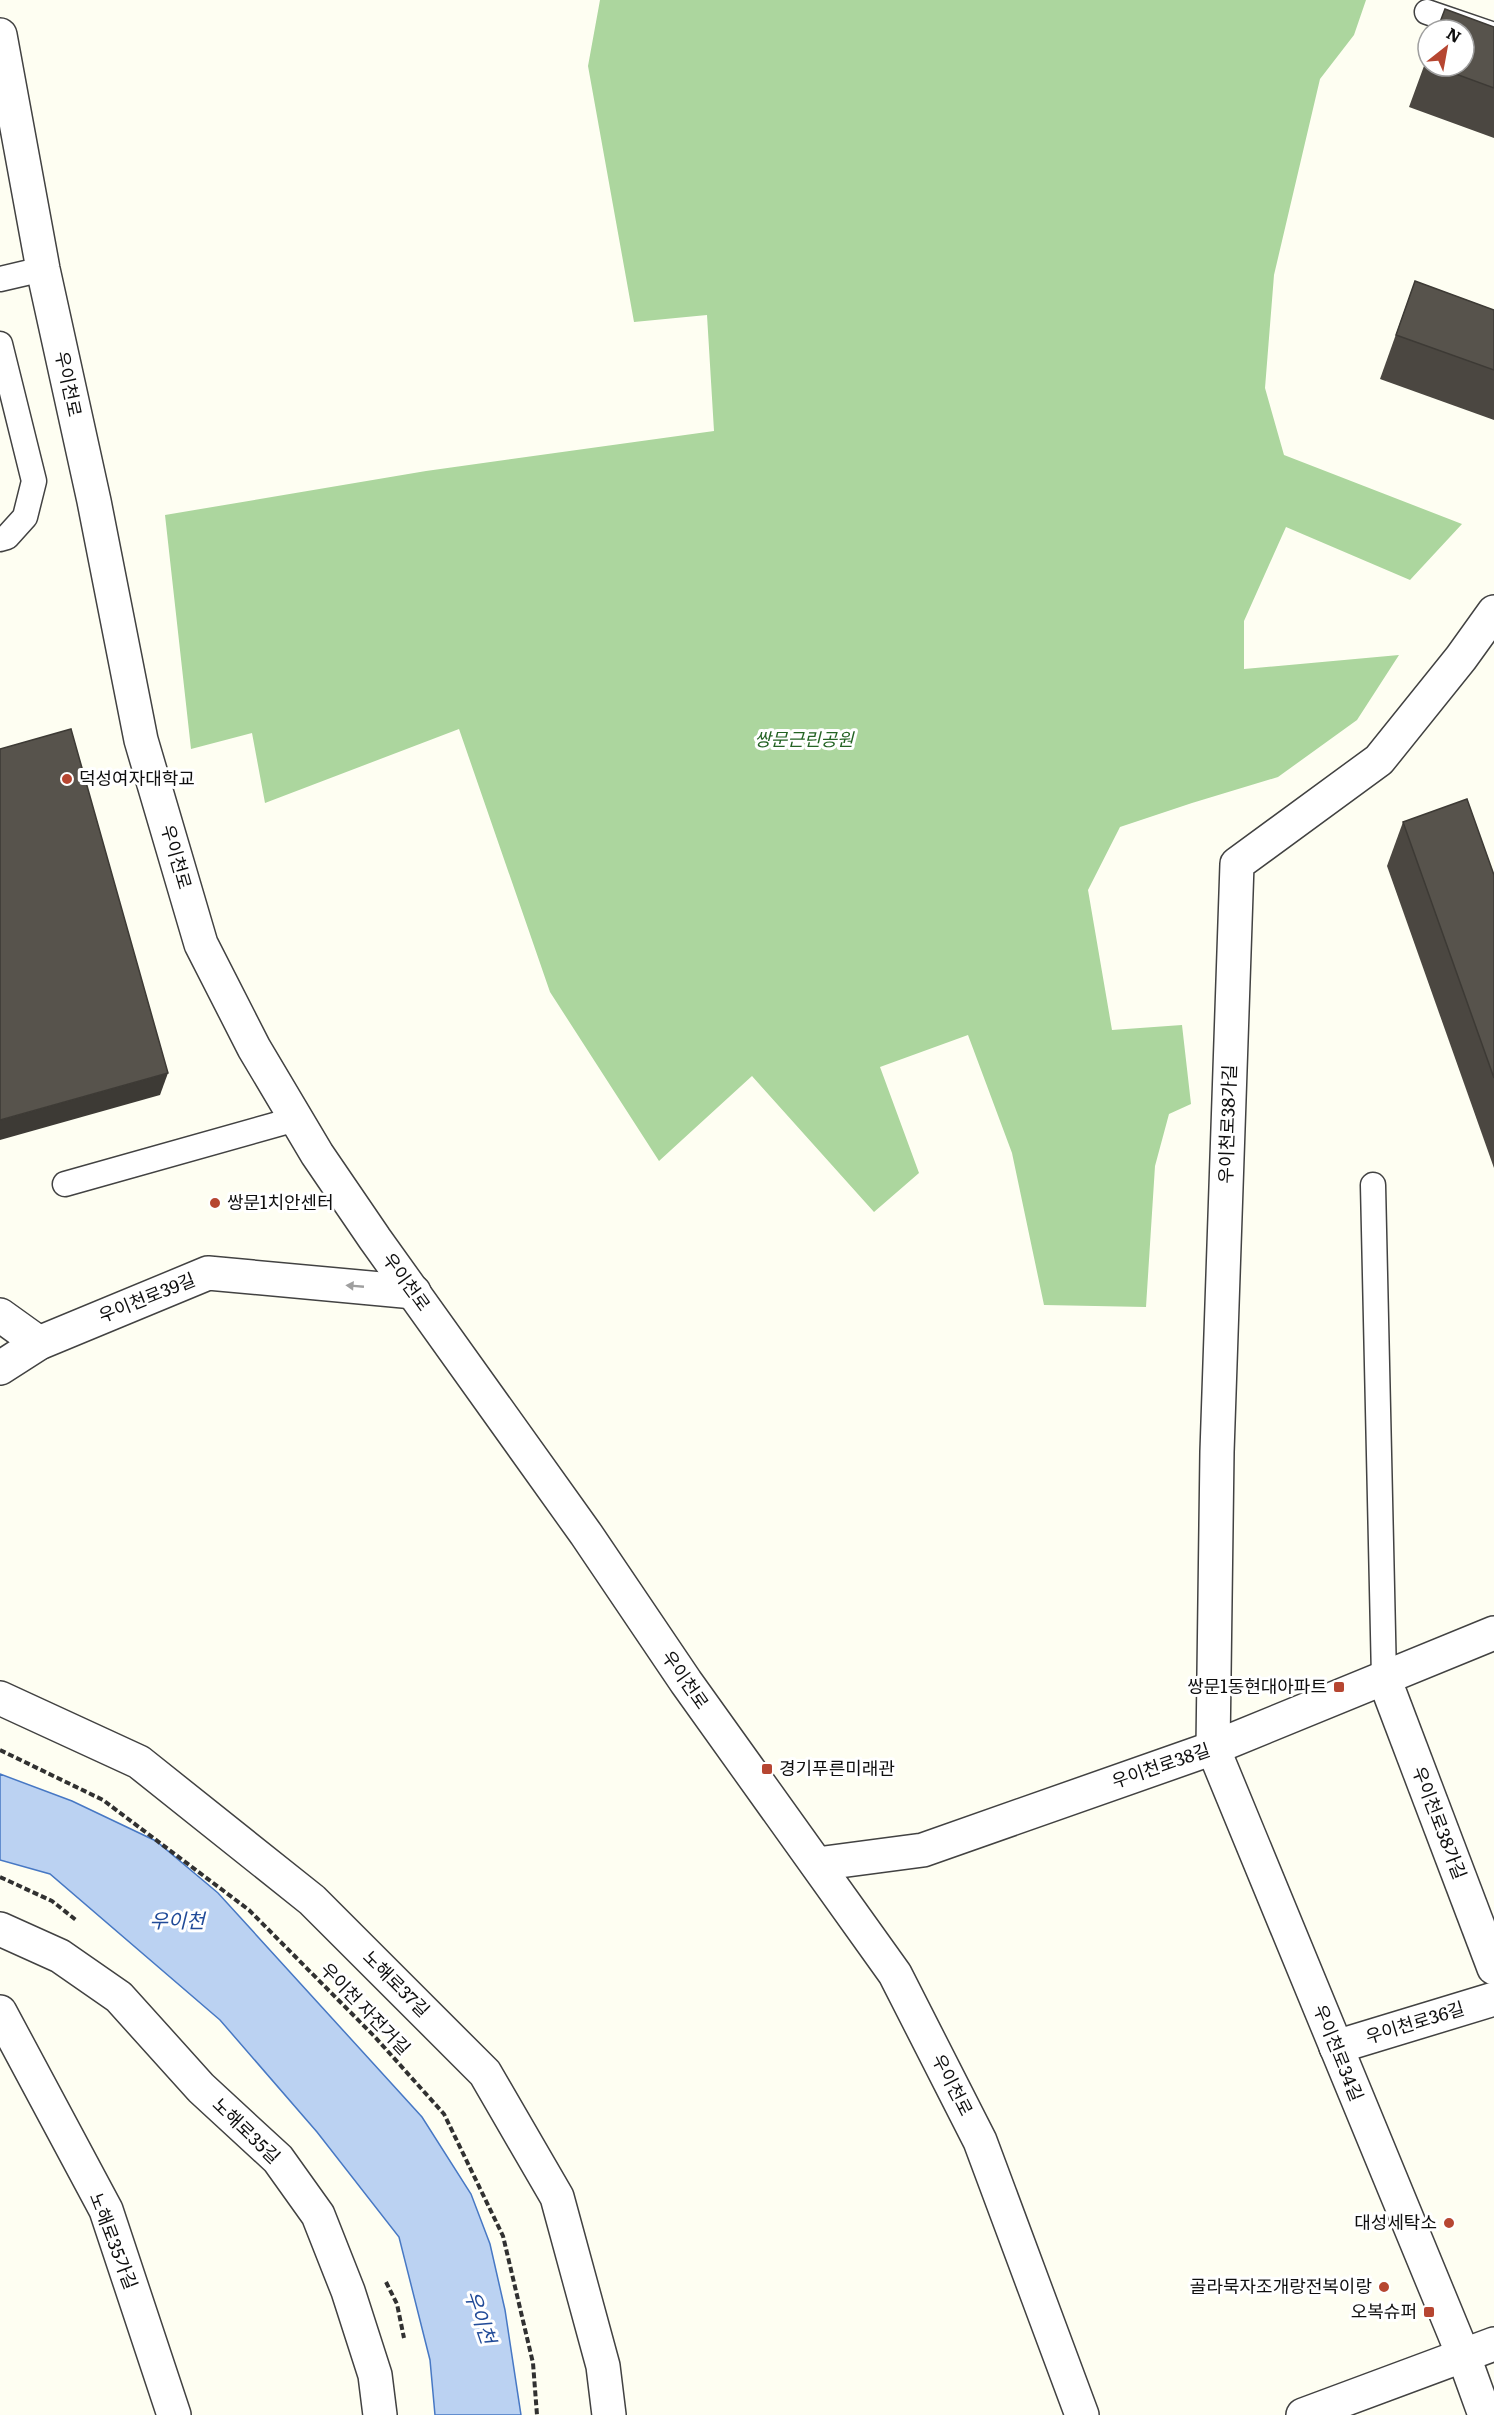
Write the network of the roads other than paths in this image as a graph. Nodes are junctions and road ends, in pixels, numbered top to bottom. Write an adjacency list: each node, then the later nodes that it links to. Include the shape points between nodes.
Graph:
1 (1427, 12): 2 (lane)
2 (1494, 34)
3 (0, 35): 4 (street, 우이천로)
4 (43, 269): 5 (lane); 9 (street, 우이천로, via 141,740 201,944 254,1048)
5 (0, 279)
6 (0, 344): 7 (lane, via 34,481 25,517 7,537)
7 (0, 538)
8 (1494, 612): 19 (street, 우이천로38가길, via 1379,760 1237,864 1217,1452)
9 (296, 1119): 10 (lane); 12 (street, 우이천로)
10 (65, 1184)
11 (1373, 1185): 17 (lane)
12 (414, 1292): 14 (street, 우이천로39길, one-way to 14, via 208,1273); 20 (street, 우이천로)
13 (0, 1315): 14 (street)
14 (39, 1343): 15 (street, 우이천로39길)
15 (0, 1368)
16 (1494, 1633): 17 (street, 우이천로38길)
17 (1384, 1678): 19 (street, 우이천로38길); 22 (street, 우이천로38가길)
18 (0, 1698): 30 (street, 노해로37길, via 139,1762 312,1900 485,2073 557,2197 603,2366)
19 (1212, 1748): 20 (street, 우이천로38길, via 923,1850); 25 (street, 우이천로34길)
20 (818, 1864): 31 (street, 우이천로, via 895,1974 980,2141)
21 (0, 1929): 29 (street, 노해로35길, via 60,1956 119,1997 201,2088 278,2159 318,2215 375,2375)
22 (1494, 1968)
23 (1494, 1999): 25 (street, 우이천로36길)
24 (0, 2012): 28 (street, 노해로35가길, via 106,2210)
25 (1336, 2047): 27 (street, 우이천로34길)
26 (1494, 2344): 27 (street)
27 (1464, 2357): 32 (street); 33 (street, 우이천로34길)
28 (174, 2415)
29 (380, 2415)
30 (609, 2415)
31 (1082, 2415)
32 (1303, 2415)
33 (1485, 2415)

